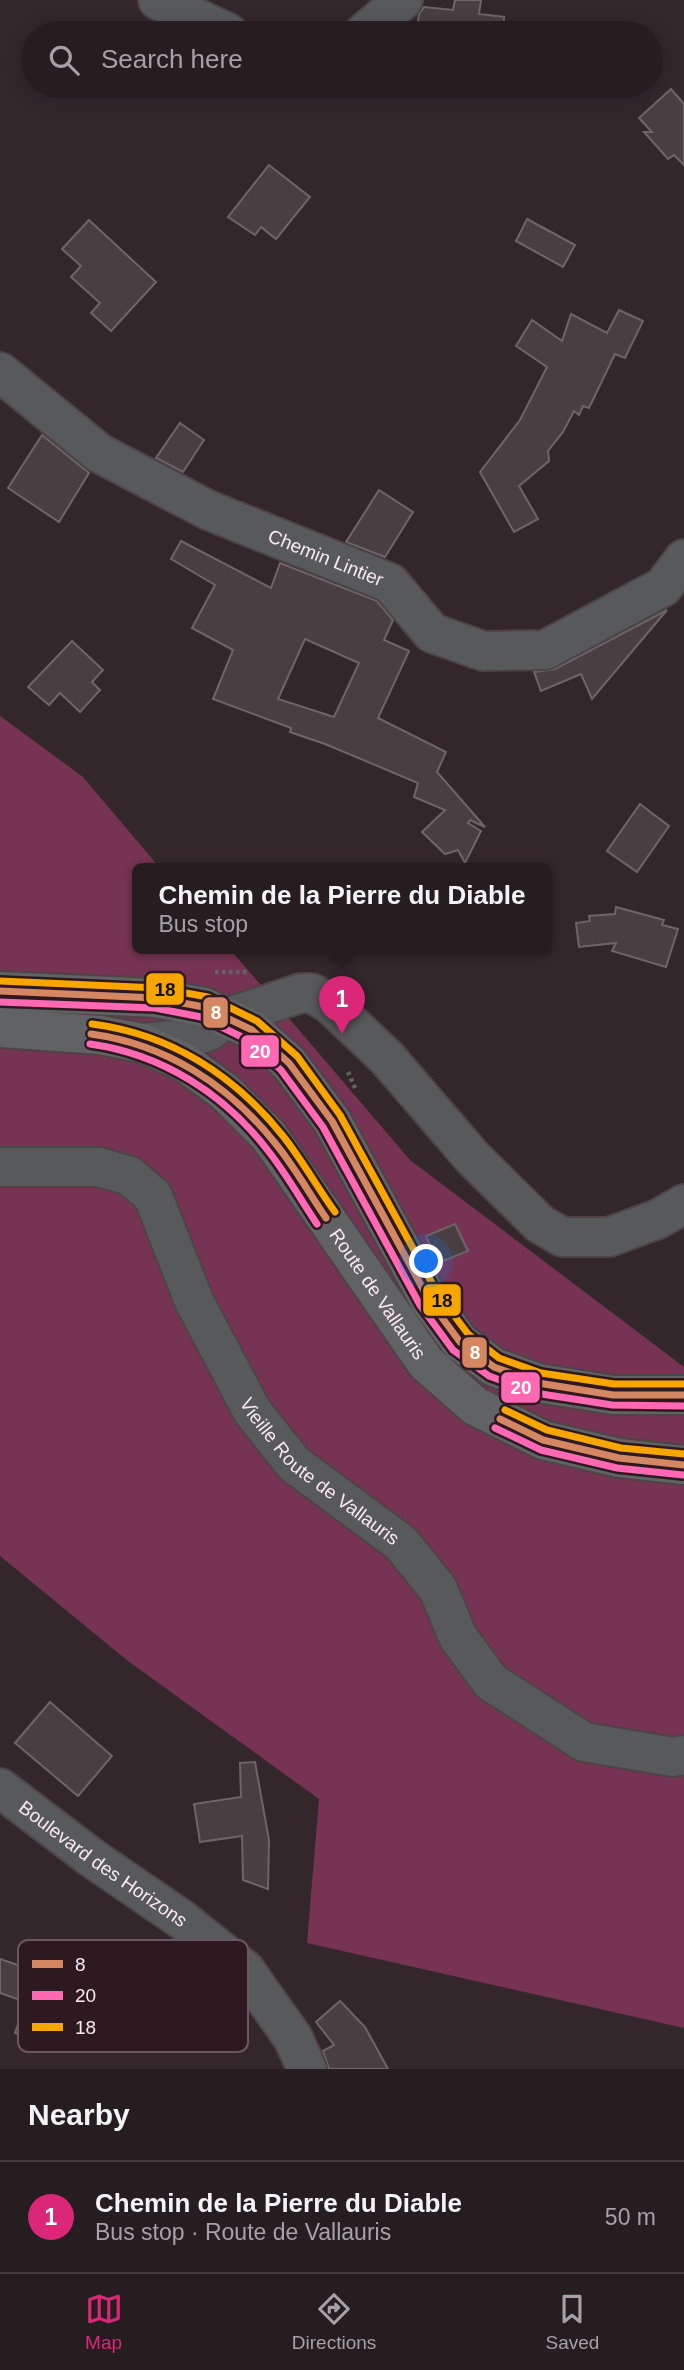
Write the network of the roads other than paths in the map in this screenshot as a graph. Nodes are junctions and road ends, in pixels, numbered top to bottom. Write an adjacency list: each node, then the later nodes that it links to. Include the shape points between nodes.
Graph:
1 (158, 0): 3 (street)
2 (402, 0): 4 (street)
3 (203, 21)
4 (378, 21)
5 (0, 372): 6 (street, Chemin Lintier, via 99,453 208,510 390,583 432,633 483,651 545,650 663,587)
6 (684, 559)
7 (0, 991): 8 (main road, Route de Vallauris, via 156,998 204,1007)
8 (226, 1018): 10 (street, via 208,1032); 12 (street, via 301,993 312,993 330,1004 387,1058 473,1158 540,1224 562,1237 609,1237); 13 (main road, Route de Vallauris, via 251,1030 289,1063 325,1111 429,1300 460,1342 494,1367 538,1383 613,1395)
9 (4, 1032): 10 (main road, Route de Vallauris, via 100,1034)
10 (142, 1043): 14 (main road, Route de Vallauris, via 184,1062 225,1092 269,1136 426,1363 475,1406 543,1440 619,1458)
11 (0, 1167): 15 (street, Vieille Route de Vallauris, via 99,1167 130,1176 153,1196 194,1301 252,1411 294,1464 401,1543 438,1589 458,1637 491,1682 584,1742 673,1758)
12 (684, 1205)
13 (684, 1395)
14 (684, 1465)
15 (684, 1755)
16 (0, 1788): 17 (street, Boulevard des Horizons)
17 (207, 1940)
18 (248, 1976): 19 (street, Boulevard des Horizons, via 293,2038)
19 (307, 2069)

